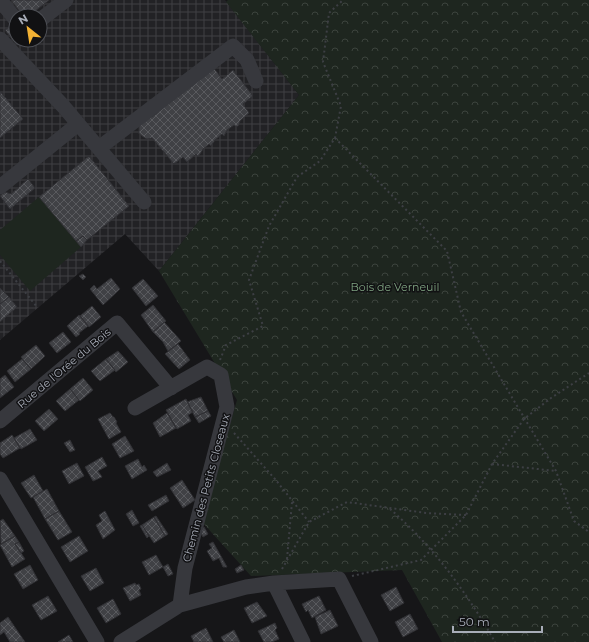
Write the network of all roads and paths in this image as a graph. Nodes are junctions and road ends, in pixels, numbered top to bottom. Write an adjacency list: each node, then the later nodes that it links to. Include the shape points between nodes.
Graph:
1 (0, 0): 4 (street)
2 (66, 0): 5 (street)
3 (343, 0): 9 (path, via 329,13 323,62 341,106)
4 (8, 10)
5 (48, 14)
6 (0, 39): 8 (street)
7 (256, 81): 10 (street, via 247,60 233,46)
8 (78, 124): 10 (street); 11 (street)
9 (335, 138): 15 (path, via 320,161 296,177 267,233 249,280 263,326 226,345); 19 (path, via 446,251 461,312)
10 (99, 148): 12 (street)
11 (0, 187)
12 (144, 202)
13 (0, 261): 14 (path)
14 (37, 307)
15 (215, 372): 17 (street, via 207,367); 21 (street, Chemin des Petits Closeaux, via 221,375 227,407)
16 (589, 373): 19 (path)
17 (171, 388): 18 (street); 20 (street, Rue de l'Orée du Bois, via 117,323)
18 (135, 408)
19 (524, 419): 22 (path); 23 (path)
20 (0, 421)
21 (223, 422): 25 (path, via 275,479); 34 (street, Chemin des Petits Closeaux, via 185,568)
22 (492, 464): 23 (path); 27 (path)
23 (556, 471): 29 (path, via 574,521)
24 (0, 479): 35 (street)
25 (292, 502): 28 (path); 31 (path)
26 (389, 509): 27 (path); 28 (path, via 347,502); 30 (path, via 414,530)
27 (466, 515): 30 (path)
28 (309, 522): 31 (path)
29 (589, 532)
30 (431, 550): 32 (path, via 421,560); 39 (path, via 478,614)
31 (286, 561): 33 (path)
32 (339, 579): 33 (street); 38 (street)
33 (274, 583): 34 (street, via 246,587); 37 (street)
34 (180, 605): 36 (street)
35 (97, 642)
36 (121, 642)
37 (303, 642)
38 (371, 642)
39 (495, 642)

